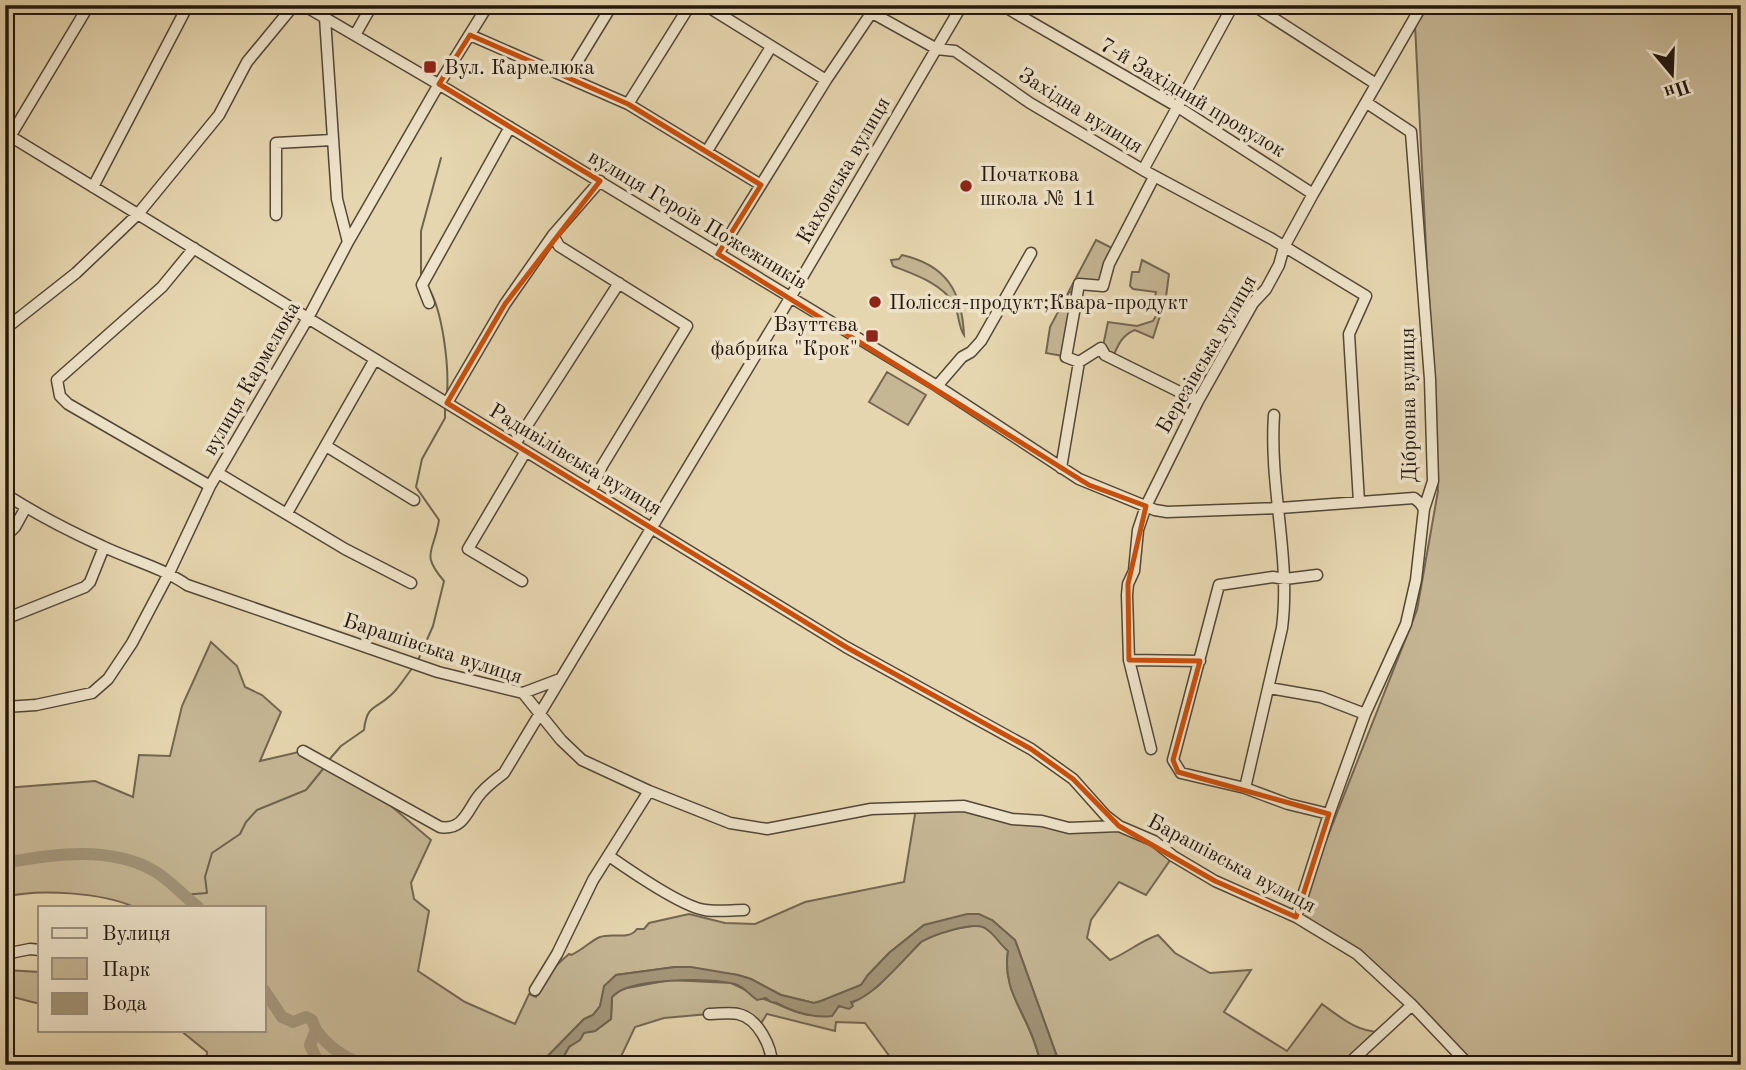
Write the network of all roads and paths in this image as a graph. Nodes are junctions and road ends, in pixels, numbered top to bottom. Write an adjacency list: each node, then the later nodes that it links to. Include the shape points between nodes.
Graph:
1 (89, 5): 32 (street)
2 (188, 5): 39 (street)
3 (294, 5): 41 (street, via 247,62 219,115)
4 (303, 5): 19 (street, вулиця Героїв Пожежників)
5 (372, 5): 20 (street)
6 (488, 5): 21 (street, вулиця Кармелюка)
7 (612, 5): 24 (street)
8 (690, 5): 29 (street)
9 (705, 5): 22 (street)
10 (858, 5): 17 (street, Західна вулиця)
11 (962, 5): 23 (street, Каховська вулиця)
12 (1002, 5): 18 (street, 7-й Західний провулок)
13 (1033, 5): 18 (street)
14 (1233, 5): 30 (street)
15 (1253, 5): 26 (street)
16 (1422, 5): 26 (street, Березівська вулиця)
17 (872, 12): 23 (street, Західна вулиця); 25 (street)
18 (1017, 14): 30 (street, 7-й Західний провулок)
19 (326, 18): 20 (street, вулиця Героїв Пожежників); 33 (street)
20 (355, 35): 27 (street, вулиця Героїв Пожежників)
21 (470, 35): 24 (street); 27 (street, вулиця Кармелюка)
22 (771, 47): 25 (street); 34 (street)
23 (937, 49): 35 (street, Західна вулиця, via 955,51 1030,103); 50 (street, Каховська вулиця)
24 (568, 77): 29 (street)
25 (826, 80): 38 (street)
26 (1376, 83): 28 (street, Березівська вулиця)
27 (439, 84): 31 (street, вулиця Героїв Пожежників); 44 (street, вулиця Кармелюка)
28 (1367, 103): 40 (street, Березівська вулиця); 73 (street, Дібровна вулиця, via 1411,132 1430,392 1433,481)
29 (628, 104): 34 (street)
30 (1178, 107): 35 (street); 40 (street, 7-й Західний провулок)
31 (510, 127): 37 (street, вулиця Героїв Пожежників); 51 (street, via 422,285)
32 (7, 138): 39 (street, Радивілівська вулиця)
33 (332, 140): 42 (street, via 276,144); 44 (street, via 337,199)
34 (706, 151): 38 (street)
35 (1143, 170): 36 (street, Західна вулиця)
36 (1154, 177): 45 (street, Західна вулиця); 55 (street, via 1109,264 1103,286 1079,284 1066,357)
37 (600, 181): 43 (street); 48 (street, вулиця Героїв Пожежників)
38 (761, 185): 48 (street)
39 (93, 187): 41 (street, Радивілівська вулиця)
40 (1313, 194): 45 (street, Березівська вулиця)
41 (138, 214): 46 (street, Радивілівська вулиця); 53 (street, via 76,273)
42 (275, 215)
43 (554, 235): 49 (street, via 559,246); 58 (street, via 505,304)
44 (348, 242): 52 (street, вулиця Кармелюка)
45 (1284, 247): 57 (street, Березівська вулиця, via 1266,289 1253,303); 69 (street, Західна вулиця, via 1366,296 1349,334)
46 (194, 248): 52 (street, Радивілівська вулиця); 65 (street, via 162,287 58,380 60,396 68,404)
47 (1031, 253): 56 (street, via 981,341)
48 (718, 254): 50 (street, вулиця Героїв Пожежників)
49 (619, 283): 60 (street); 66 (street, via 687,326)
50 (790, 298): 56 (street, вулиця Героїв Пожежників); 75 (street, Каховська вулиця)
51 (429, 303)
52 (309, 318): 54 (street, Радивілівська вулиця); 64 (street, вулиця Кармелюка)
53 (5, 329)
54 (375, 359): 58 (street, Радивілівська вулиця); 61 (street)
55 (1079, 362): 57 (street, via 1101,348 1105,355); 63 (street)
56 (937, 386): 63 (street, вулиця Героїв Пожежників)
57 (1198, 401): 70 (street, Березівська вулиця)
58 (447, 403): 60 (street, Радивілівська вулиця)
59 (1273, 415): 72 (street)
60 (515, 444): 62 (street, Радивілівська вулиця)
61 (326, 446): 68 (street); 74 (street)
62 (526, 451): 66 (street, Радивілівська вулиця); 81 (street, via 468,549)
63 (1060, 467): 70 (street, вулиця Героїв Пожежників, via 1089,485)
64 (218, 472): 65 (street, вулиця Кармелюка); 74 (street)
65 (210, 486): 78 (street, вулиця Кармелюка)
66 (591, 491): 75 (street, Радивілівська вулиця)
67 (5, 494): 71 (street, Барашівська вулиця)
68 (414, 499)
69 (1359, 502): 72 (street, вулиця Героїв Пожежників); 73 (street, вулиця Героїв Пожежників, via 1414,498)
70 (1146, 506): 72 (street, вулиця Героїв Пожежників, via 1167,512); 84 (street, Березівська вулиця, via 1128,584)
71 (26, 507): 76 (street); 77 (street, Барашівська вулиця)
72 (1280, 508): 80 (street)
73 (1424, 509): 91 (street, Дібровна вулиця, via 1406,624)
74 (287, 513): 82 (street)
75 (652, 527): 86 (street, Каховська вулиця); 96 (street, Радивілівська вулиця, via 846,647 1042,755 1073,779)
76 (5, 537)
77 (104, 547): 78 (street, Барашівська вулиця); 83 (street, via 85,587)
78 (169, 573): 88 (street, Барашівська вулиця, via 187,585 438,672); 89 (street, вулиця Кармелюка, via 108,679 92,693)
79 (1317, 575): 80 (street)
80 (1285, 579): 85 (street, via 1219,585); 87 (street, via 1282,628)
81 (522, 581)
82 (411, 583)
83 (5, 620)
84 (1129, 660): 85 (street); 92 (street, Березівська вулиця)
85 (1199, 661): 94 (street, via 1173,760 1181,773)
86 (560, 679): 88 (street); 90 (street, Каховська вулиця)
87 (1269, 688): 91 (street, via 1321,697); 94 (street)
88 (523, 693): 90 (street, Барашівська вулиця)
89 (5, 707)
90 (540, 714): 93 (street, Каховська вулиця, via 504,773 450,829); 95 (street, Барашівська вулиця, via 582,760)
91 (1365, 714): 97 (street, Дібровна вулиця)
92 (1150, 749)
93 (303, 751)
94 (1245, 788): 97 (street)
95 (649, 791): 99 (street, Барашівська вулиця, via 730,823 767,829 871,809 964,806 1012,819); 100 (street)
96 (1102, 812): 98 (street, Радивілівська вулиця); 99 (street, via 1100,821)
97 (1329, 814): 102 (street, Дібровна вулиця)
98 (1119, 826): 99 (street, Барашівська вулиця); 102 (street, Барашівська вулиця, via 1154,841 1215,881)
99 (1088, 827)
100 (609, 856): 101 (street, via 705,911); 105 (street)
101 (744, 910)
102 (1296, 917): 106 (street, Барашівська вулиця, via 1357,954)
103 (38, 950): 104 (street)
104 (5, 954)
105 (535, 990)
106 (1412, 1005): 109 (street); 110 (street, Барашівська вулиця)
107 (709, 1014): 108 (street, via 746,1018 765,1038)
108 (772, 1065)
109 (1347, 1065)
110 (1469, 1065)

